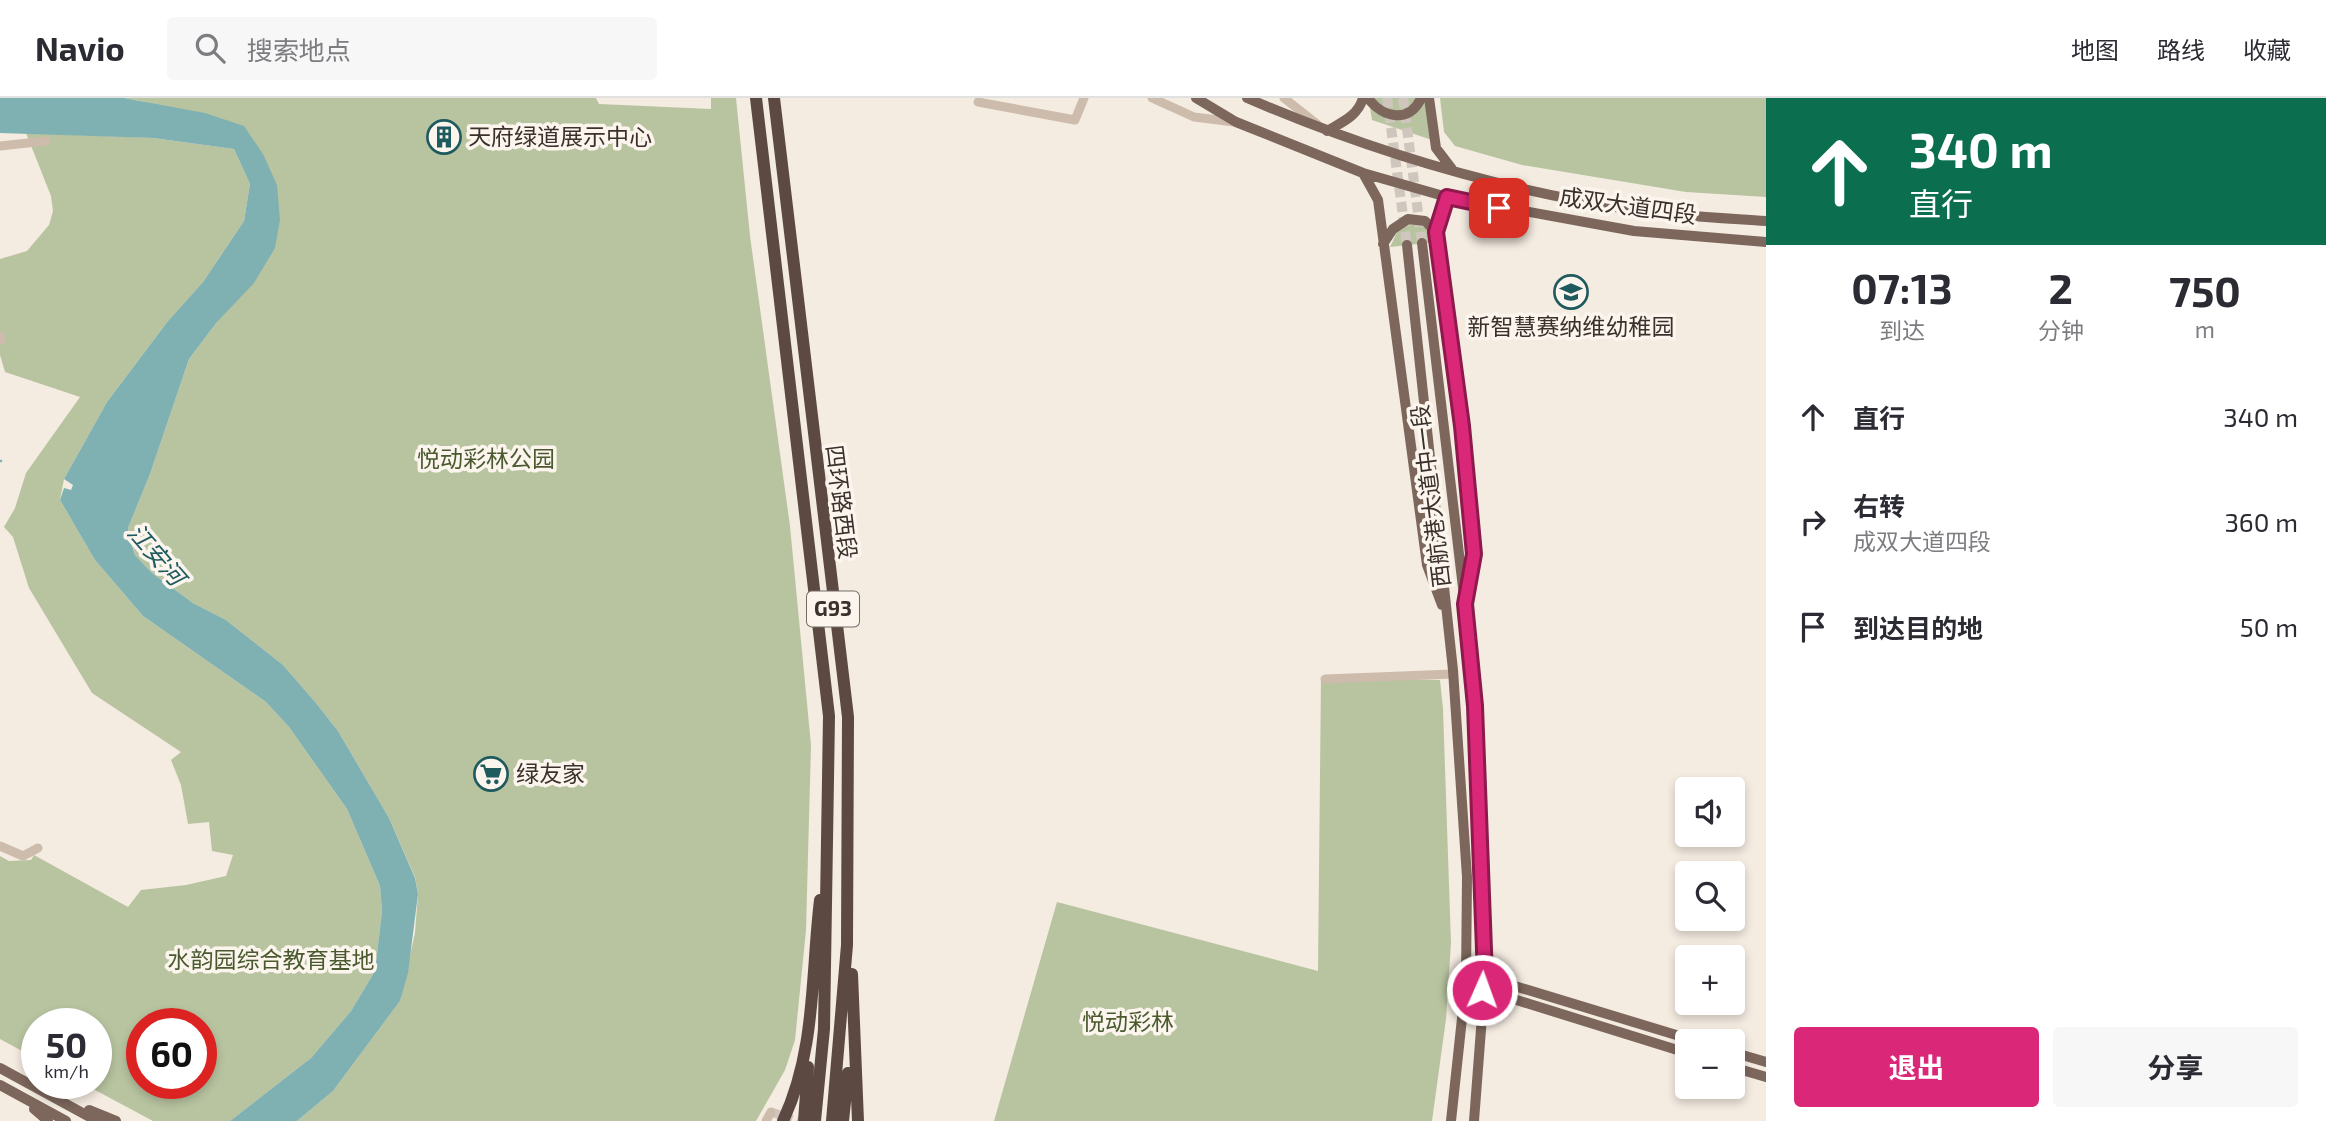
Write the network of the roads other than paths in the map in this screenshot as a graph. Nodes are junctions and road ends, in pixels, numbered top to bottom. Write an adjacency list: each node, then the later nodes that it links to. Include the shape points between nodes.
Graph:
1 (756, 98): 31 (highway, 四环路西段 / G93, via 828,716)
2 (774, 98): 32 (highway, 四环路西段 / G93, via 848,717)
3 (1084, 98): 11 (street, via 1075,120)
4 (1152, 98): 12 (street, via 1194,117)
5 (1194, 98): 12 (main road, 成双大道四段)
6 (1247, 98): 13 (main road, 成双大道四段)
7 (1284, 98): 13 (street)
8 (1366, 98): 9 (main road, via 1383,113 1396,117 1411,112); 13 (main road, via 1354,114)
9 (1421, 98)
10 (1429, 98): 16 (main road, via 1436,148)
11 (978, 102)
12 (1236, 122): 17 (main road, 成双大道四段)
13 (1327, 131): 16 (main road, 成双大道四段)
14 (46, 141): 15 (street)
15 (0, 145)
16 (1454, 171): 19 (main road, 成双大道四段, via 1500,185 1635,210)
17 (1363, 173): 18 (main road, 成双大道四段); 23 (main road, via 1378,200)
18 (1447, 197): 20 (main road); 21 (main road, 成双大道四段, via 1634,232)
19 (1766, 221)
20 (1436, 232): 23 (main road, via 1425,221 1408,219 1393,229); 25 (main road, via 1474,554)
21 (1766, 242)
22 (1422, 243): 25 (main road, 西航港大道中一段)
23 (1383, 244): 26 (main road, via 1427,565)
24 (1407, 245): 26 (main road, 西航港大道中一段)
25 (1465, 604): 33 (main road, 西航港大道中一段, via 1475,706)
26 (1448, 620): 27 (main road, 西航港大道中一段)
27 (1453, 674): 28 (street); 34 (main road, 西航港大道中一段, via 1467,877)
28 (1325, 679)
29 (0, 846): 30 (street, via 23,856)
30 (38, 848)
31 (826, 851): 37 (highway); 58 (highway, 四环路西段 / G93, via 824,1029)
32 (847, 945): 36 (highway); 59 (highway, 四环路西段 / G93)
33 (1485, 977): 34 (main road); 35 (main road, 西航港大道中一段); 38 (main road)
34 (1466, 981): 35 (main road); 62 (main road, 西航港大道中一段)
35 (1482, 990): 39 (main road); 63 (main road, 西航港大道中一段)
36 (853, 999): 60 (highway); 61 (highway)
37 (812, 1011): 56 (highway, via 800,1077); 57 (highway)
38 (1675, 1035)
39 (1675, 1049)
40 (1745, 1056): 41 (main road)
41 (1766, 1062)
42 (0, 1068): 45 (main road)
43 (1745, 1071): 44 (main road)
44 (1766, 1077)
45 (21, 1079)
46 (0, 1085): 47 (main road)
47 (15, 1093): 51 (main road); 52 (main road)
48 (57, 1099): 53 (main road)
49 (58, 1099): 54 (main road)
50 (771, 1112): 55 (street)
51 (48, 1121)
52 (66, 1121)
53 (97, 1121)
54 (116, 1121)
55 (765, 1121)
56 (783, 1121)
57 (804, 1121)
58 (815, 1121)
59 (832, 1121)
60 (843, 1121)
61 (858, 1121)
62 (1451, 1121)
63 (1474, 1121)

